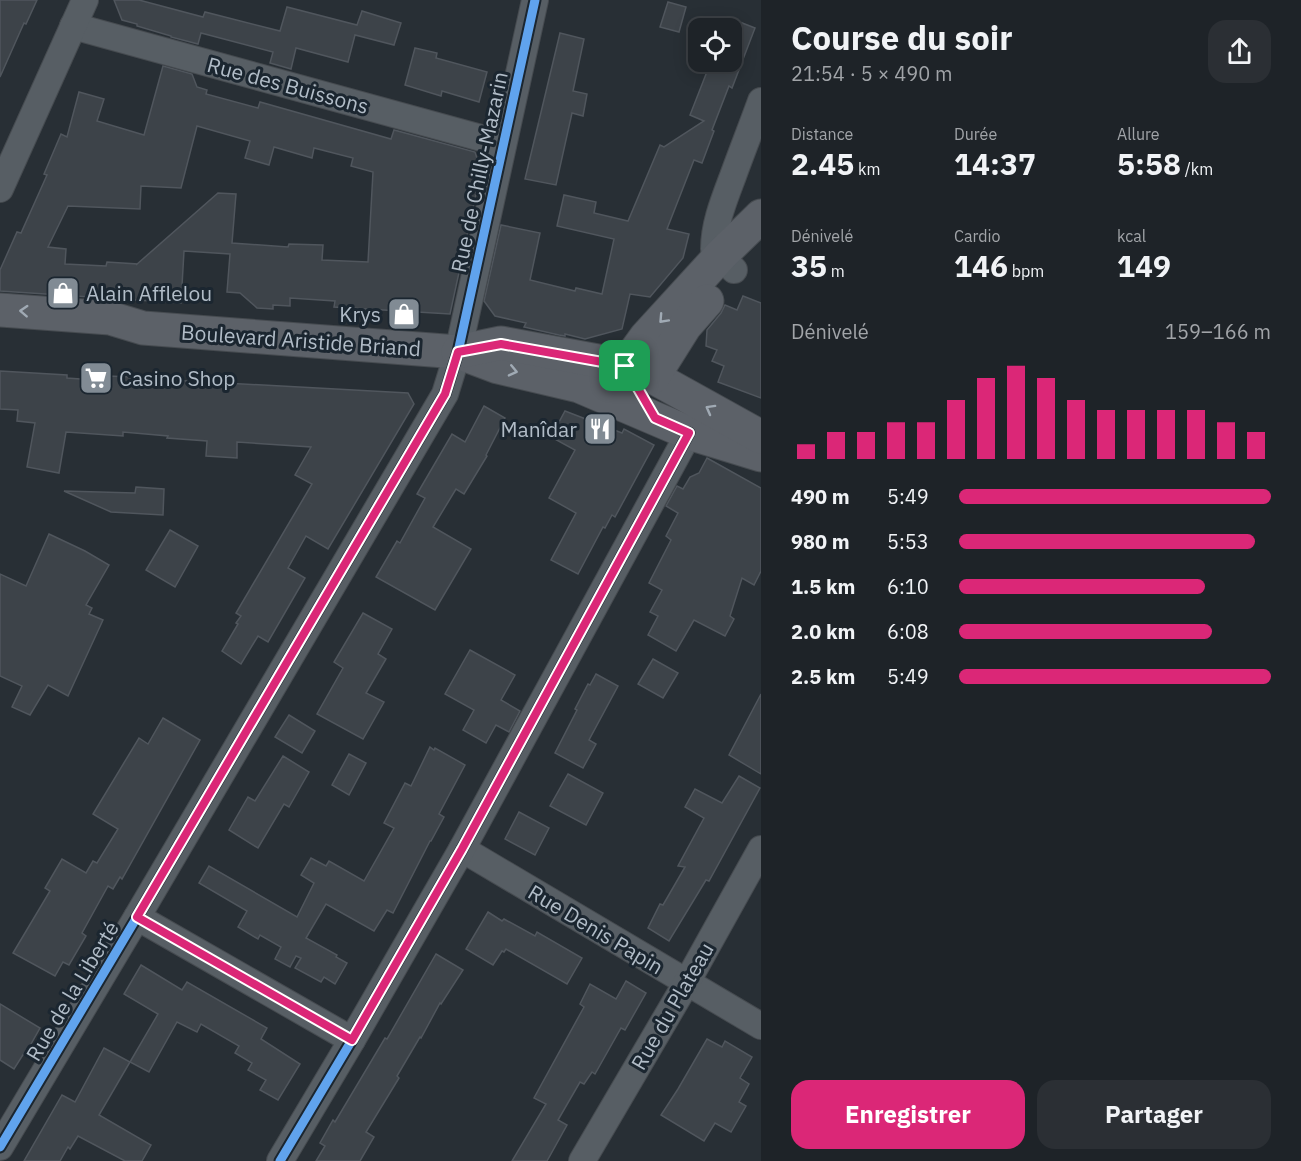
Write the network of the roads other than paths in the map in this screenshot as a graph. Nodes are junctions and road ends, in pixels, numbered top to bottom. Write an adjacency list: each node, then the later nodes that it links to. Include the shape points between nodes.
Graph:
1 (86, 0): 3 (street)
2 (535, 0): 5 (street, Rue de Chilly-Mazarin)
3 (74, 26): 5 (street, Rue des Buissons); 6 (street)
4 (761, 101): 9 (street, via 714,237 714,249)
5 (503, 144): 13 (street, Rue de Chilly-Mazarin)
6 (0, 189)
7 (761, 216): 9 (main road)
8 (761, 236): 9 (main road)
9 (728, 263): 14 (main road, via 685,326)
10 (0, 310): 11 (main road, Boulevard Aristide Briand, one-way to 10, via 110,318)
11 (144, 328): 12 (main road, Boulevard Aristide Briand, via 114,334); 13 (main road, Boulevard Aristide Briand)
12 (0, 332)
13 (458, 352): 14 (main road, Boulevard Aristide Briand, via 501,344); 15 (main road, Boulevard Aristide Briand, one-way to 15, via 498,367); 22 (street, Rue de la Liberté, via 445,394)
14 (638, 376): 15 (main road); 16 (main road); 18 (main road, Boulevard Aristide Briand, one-way to 14)
15 (579, 386): 16 (main road, Boulevard Aristide Briand)
16 (655, 418): 17 (main road, Boulevard Aristide Briand)
17 (689, 433): 19 (main road, Boulevard Aristide Briand); 20 (street)
18 (761, 437)
19 (761, 455)
20 (462, 849): 23 (street, Rue Denis Papin); 25 (street)
21 (761, 849): 23 (street, Rue du Plateau)
22 (137, 917): 25 (street); 26 (street, Rue de la Liberté)
23 (687, 982): 24 (street, Rue Denis Papin); 28 (street, Rue du Plateau)
24 (761, 1026)
25 (352, 1040): 27 (street)
26 (0, 1147)
27 (280, 1161)
28 (582, 1161)

